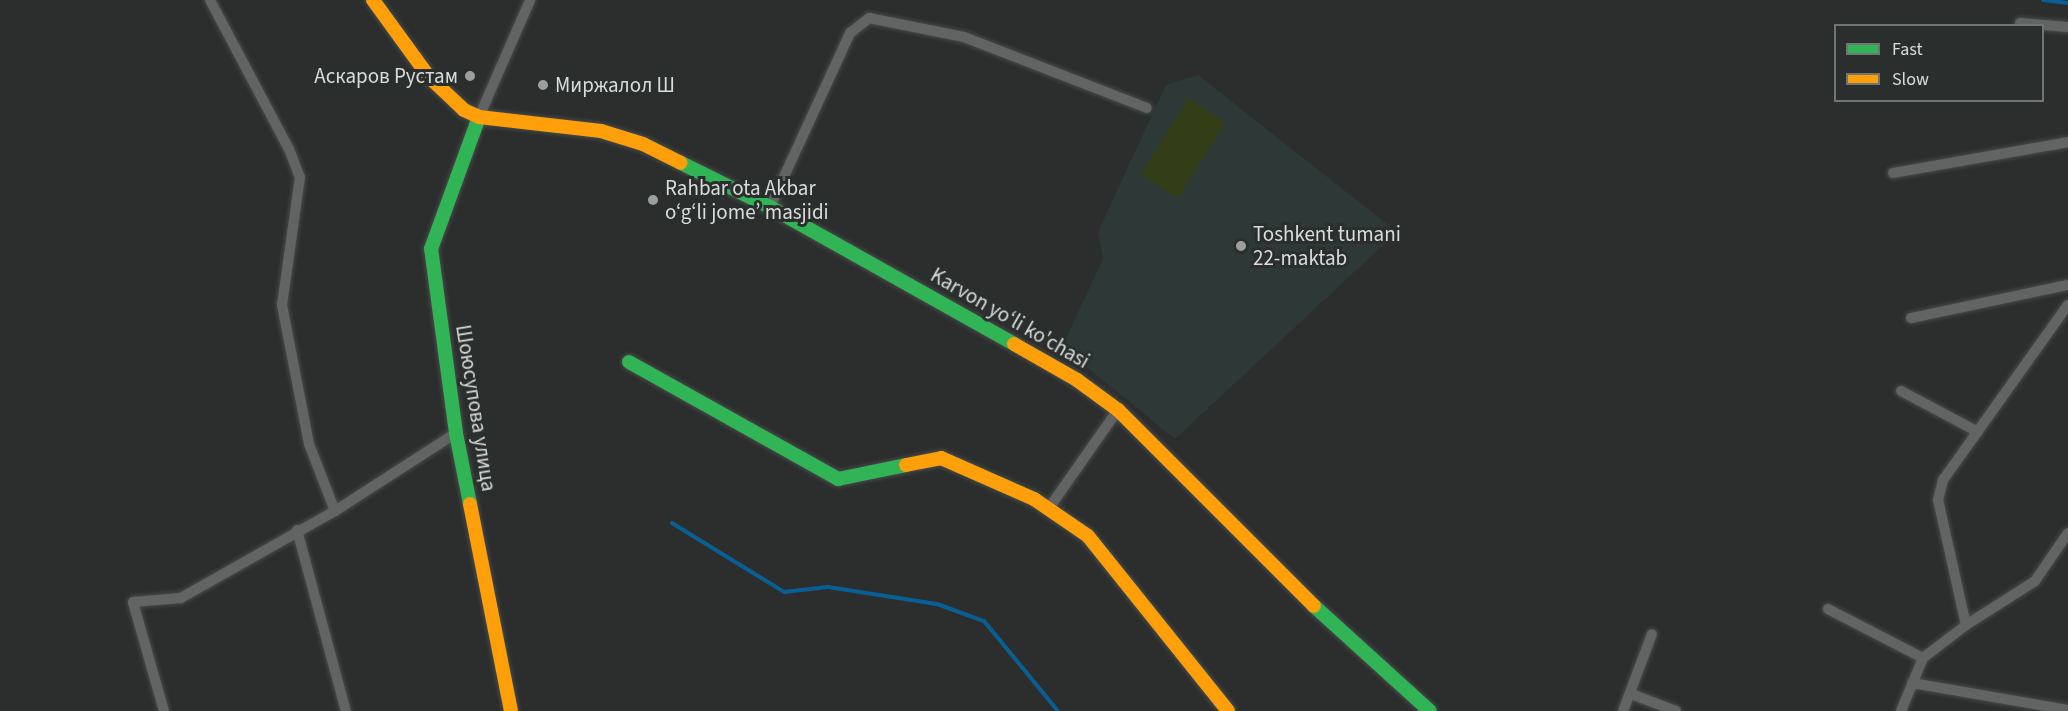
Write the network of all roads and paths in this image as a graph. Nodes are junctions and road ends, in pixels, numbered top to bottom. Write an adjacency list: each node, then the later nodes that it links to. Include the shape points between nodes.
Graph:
1 (210, 0): 22 (street, via 300,177 282,305 309,444)
2 (373, 0): 9 (street, via 440,89)
3 (530, 0): 9 (street)
4 (2020, 23): 5 (street)
5 (2032, 24)
6 (2044, 25): 7 (street)
7 (2068, 27)
8 (1146, 108): 12 (street, via 964,37 869,18 850,33)
9 (479, 117): 12 (street, Karvon yo‘li ko'chasi, via 601,131 622,137); 20 (street, Шоюсупова улица, via 431,249)
10 (2068, 142): 11 (street)
11 (1893, 173)
12 (770, 207): 18 (street, Karvon yo‘li ko'chasi, via 1035,355)
13 (2068, 285): 15 (street)
14 (2068, 305): 19 (street)
15 (1911, 318)
16 (629, 362): 21 (street, via 838,479 941,458)
17 (1901, 391): 19 (street)
18 (1118, 410): 21 (street); 37 (street, Karvon yo‘li ko'chasi, via 1351,643)
19 (1978, 432): 26 (street, via 1943,480 1938,500)
20 (456, 433): 22 (street); 35 (street, Шоюсупова улица)
21 (1048, 508): 36 (street, via 1088,536)
22 (334, 511): 23 (street)
23 (297, 530): 33 (street, via 182,598 134,602); 34 (street)
24 (2068, 532): 26 (street, via 2035,580)
25 (1828, 609): 28 (street)
26 (1966, 625): 28 (street)
27 (1652, 634): 30 (street)
28 (1923, 658): 29 (street)
29 (1912, 683): 31 (street); 40 (street)
30 (1631, 694): 38 (street); 39 (street)
31 (2018, 709): 32 (street)
32 (2068, 710)
33 (164, 711)
34 (346, 711)
35 (511, 711)
36 (1228, 711)
37 (1430, 711)
38 (1623, 711)
39 (1676, 711)
40 (1901, 711)

